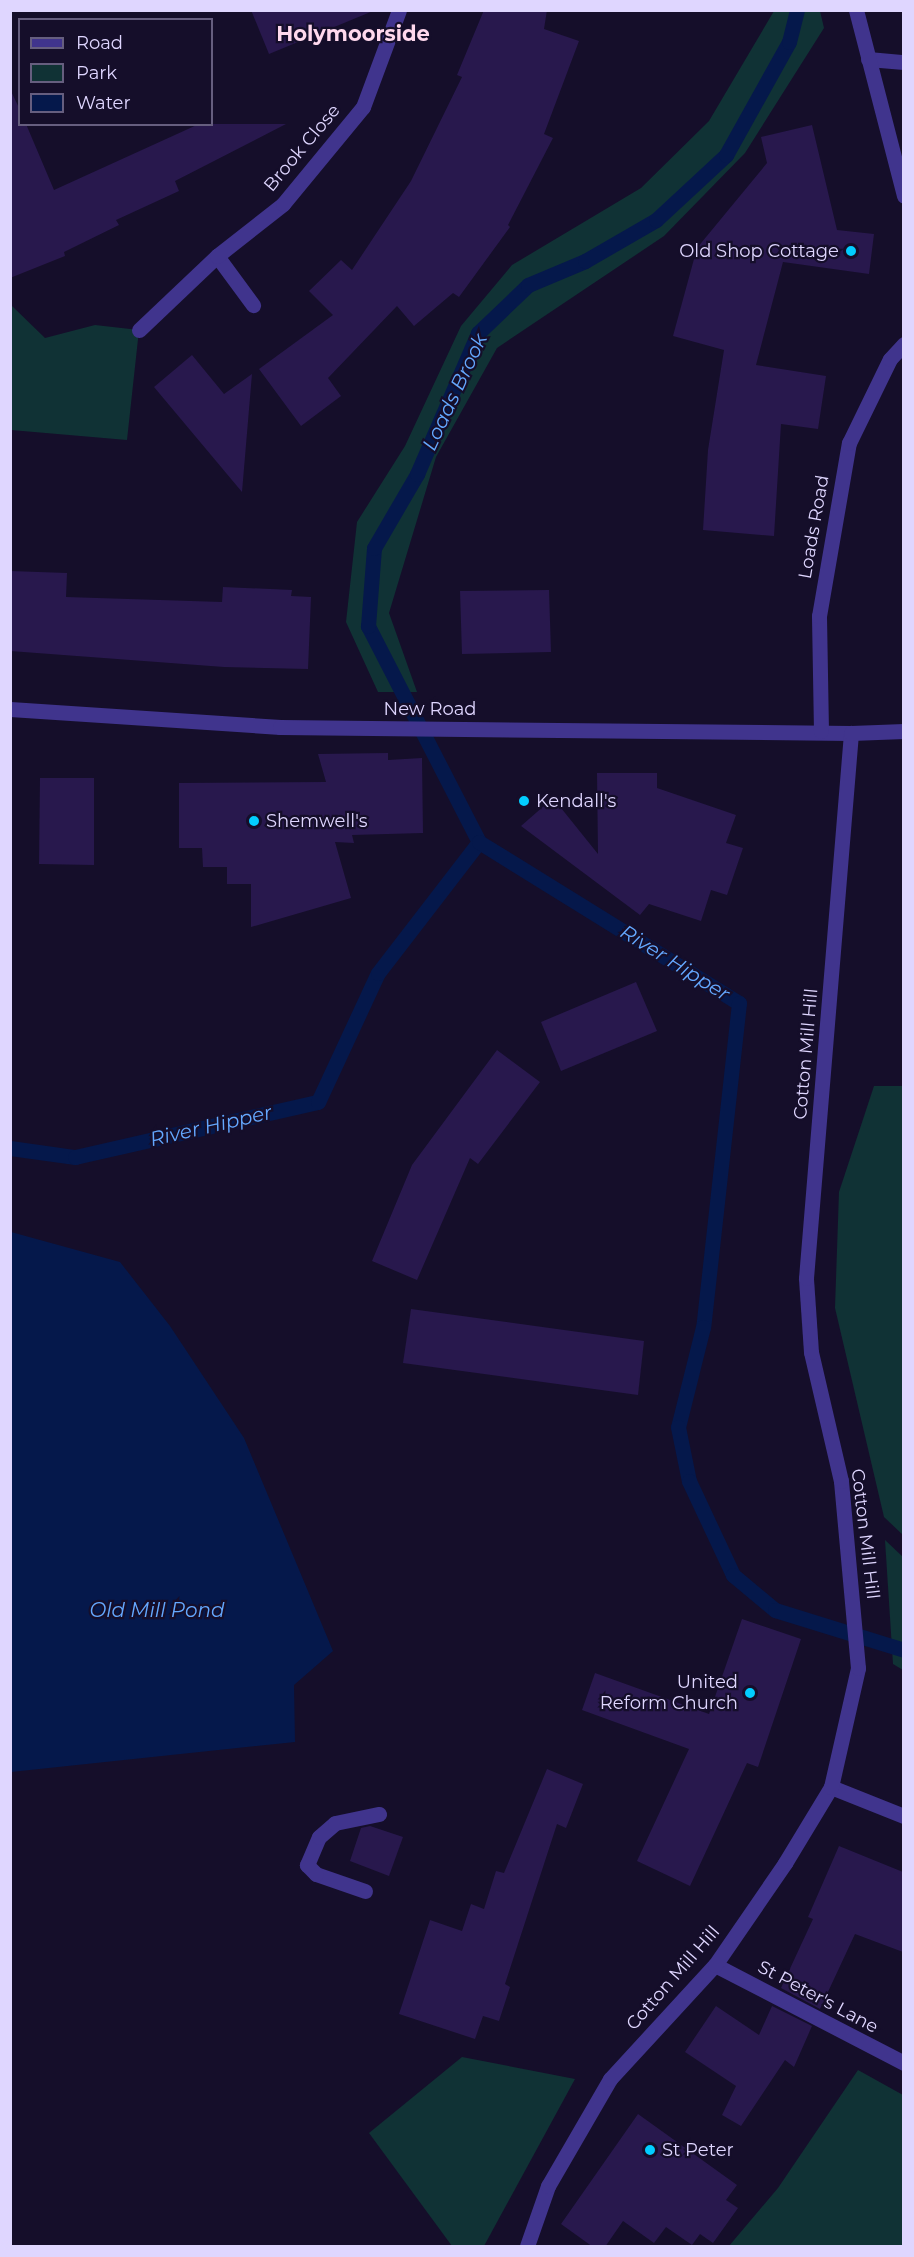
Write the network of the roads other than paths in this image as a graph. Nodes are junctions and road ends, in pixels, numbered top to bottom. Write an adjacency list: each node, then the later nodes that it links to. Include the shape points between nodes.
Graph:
1 (399, 10): 6 (street, Brook Close, via 363,107 282,204)
2 (856, 10): 3 (street)
3 (868, 58): 4 (street); 5 (street)
4 (903, 62)
5 (903, 196)
6 (217, 256): 7 (street); 8 (street, Brook Close)
7 (253, 305)
8 (139, 330)
9 (903, 344): 11 (street, Loads Road, via 890,359 849,443 819,616)
10 (10, 709): 11 (street, New Road, via 280,727)
11 (821, 731): 13 (street, New Road)
12 (903, 731): 13 (street, New Road)
13 (851, 733): 14 (street, Cotton Mill Hill, via 806,1278 811,1353 841,1481 854,1586 858,1668)
14 (831, 1787): 16 (street); 18 (street, Cotton Mill Hill)
15 (379, 1814): 17 (street, via 335,1823 319,1837 307,1864 316,1874)
16 (903, 1816)
17 (365, 1891)
18 (715, 1965): 19 (street, St Peter's Lane); 20 (street, Cotton Mill Hill, via 610,2079 548,2186)
19 (903, 2063)
20 (527, 2247)

